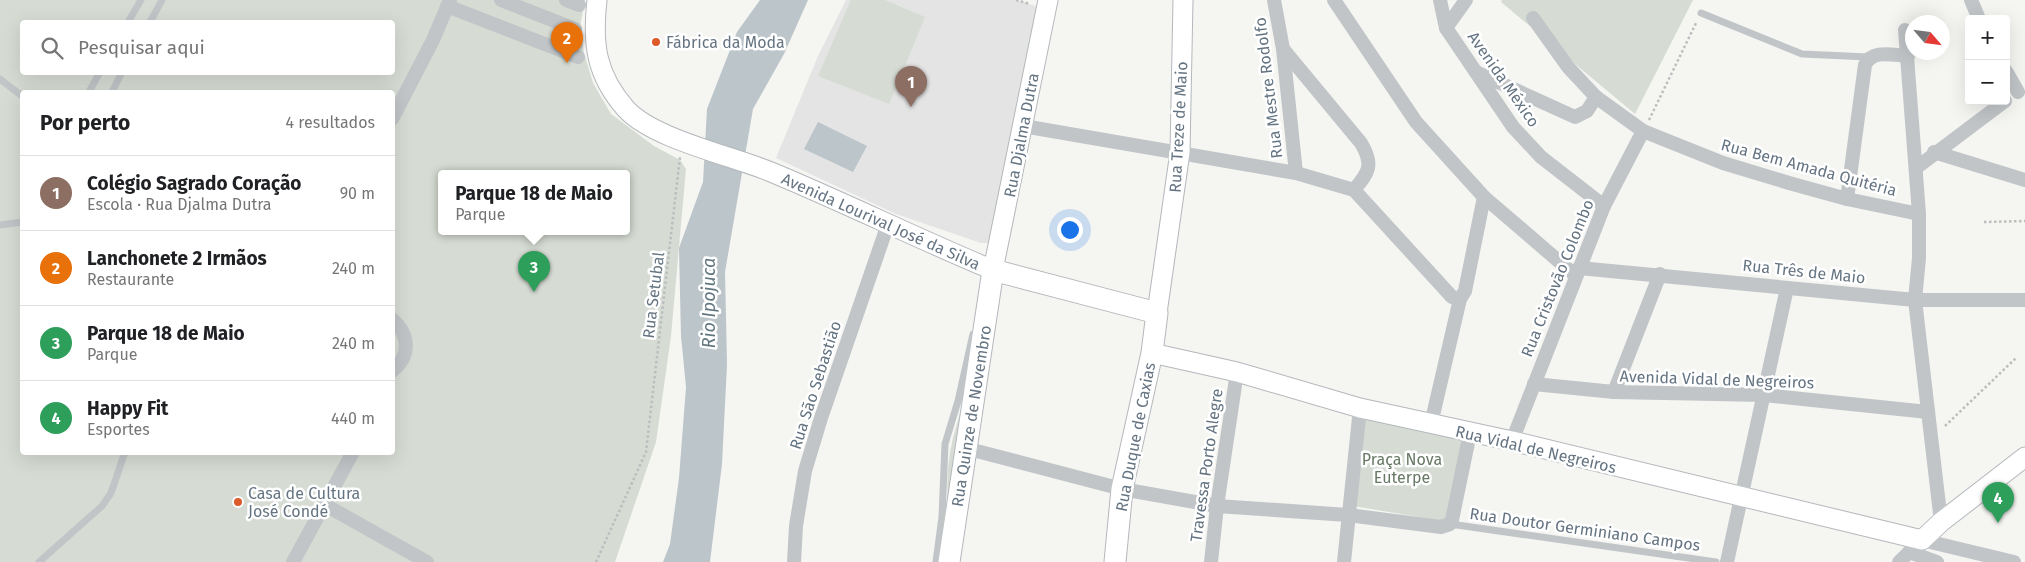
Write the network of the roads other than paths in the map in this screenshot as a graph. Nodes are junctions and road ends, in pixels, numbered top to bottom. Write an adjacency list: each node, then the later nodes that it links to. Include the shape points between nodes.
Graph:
1 (141, 0): 16 (lane)
2 (162, 0): 17 (lane)
3 (1048, 0): 39 (street, Rua Djalma Dutra)
4 (1183, 0): 41 (street, Rua Treze de Maio)
5 (1274, 0): 21 (street, Rua Mestre Rodolfo)
6 (1334, 0): 47 (street, via 1416,122)
7 (1440, 0): 19 (street, Avenida México)
8 (1466, 0): 19 (street)
9 (1971, 0): 14 (street)
10 (504, 1): 18 (street); 20 (street)
11 (580, 2): 52 (street, Avenida Lourival José da Silva, via 594,30 597,57 610,87 628,110 654,128 766,170)
12 (448, 3): 18 (street); 38 (street, via 433,40)
13 (1701, 13): 24 (lane, via 1802,54)
14 (1977, 15)
15 (1533, 18): 35 (street, Rua Bem Amada Quitéria, via 1568,67)
16 (129, 20)
17 (151, 20)
18 (497, 25): 23 (street)
19 (1446, 28): 26 (street, Avenida México)
20 (575, 29)
21 (1283, 49): 44 (street, Rua Mestre Rodolfo); 46 (street, via 1367,154 1367,173)
22 (1905, 56): 24 (street, via 1875,54)
23 (578, 57)
24 (1868, 57): 48 (street, via 1864,65)
25 (1908, 60): 43 (street)
26 (1476, 72): 35 (street, via 1575,117 1587,111); 49 (street, Avenida México, via 1513,127 1541,157)
27 (98, 75): 31 (lane)
28 (120, 75): 32 (lane)
29 (2010, 76): 33 (street)
30 (0, 79): 34 (lane)
31 (90, 90)
32 (113, 90)
33 (2022, 90): 36 (street)
34 (20, 94)
35 (1596, 96): 40 (street, Rua Bem Amada Quitéria)
36 (2010, 98)
37 (2000, 105): 42 (street)
38 (395, 113)
39 (1023, 126): 41 (street); 55 (street, Rua Djalma Dutra)
40 (1643, 131): 48 (street, Rua Bem Amada Quitéria, via 1723,163); 49 (street, Rua Cristovão Colombo)
41 (1180, 152): 44 (street); 61 (street, Rua Treze de Maio)
42 (1934, 152): 43 (street); 45 (street)
43 (1916, 168): 50 (street)
44 (1296, 173): 46 (street)
45 (2025, 180)
46 (1354, 190): 58 (street, via 1452,297)
47 (1484, 197): 54 (street); 58 (street, via 1465,292)
48 (1847, 199): 50 (street, Rua Bem Amada Quitéria)
49 (1604, 206): 54 (street, Rua Cristovão Colombo)
50 (1919, 214): 59 (street)
51 (20, 223): 53 (lane)
52 (888, 224): 55 (street, Avenida Lourival José da Silva); 91 (street, Rua São Sebastião, via 805,472)
53 (0, 225)
54 (1578, 272): 56 (street, Rua Três de Maio); 67 (street, Rua Cristovão Colombo)
55 (987, 274): 61 (main road); 75 (main road, Rua Quinze de Novembro)
56 (1660, 274): 57 (street, Rua Três de Maio); 68 (street)
57 (1787, 288): 59 (street, Rua Três de Maio); 69 (street)
58 (1460, 299): 72 (street)
59 (1915, 300): 60 (street, Rua Três de Maio); 71 (street)
60 (2025, 300)
61 (1158, 313): 64 (main road, Rua Duque de Caxias)
62 (395, 322): 65 (street, via 402,330 407,345)
63 (974, 330): 92 (lane, via 945,444 942,517)
64 (1152, 353): 66 (street, Rua Vidal de Negreiros); 79 (main road, Rua Duque de Caxias)
65 (396, 368)
66 (1237, 372): 70 (street, Rua Vidal de Negreiros); 82 (street, Travessa Porto Alegre)
67 (1534, 384): 68 (street, Avenida Vidal de Negreiros); 74 (street, Rua Cristovão Colombo)
68 (1614, 392): 69 (street, Avenida Vidal de Negreiros)
69 (1764, 395): 71 (street, Avenida Vidal de Negreiros); 80 (street)
70 (1360, 408): 72 (street, Rua Vidal de Negreiros); 83 (street)
71 (1928, 412): 84 (street)
72 (1431, 424): 73 (street, Rua Vidal de Negreiros)
73 (1470, 433): 74 (street, Rua Vidal de Negreiros); 85 (street)
74 (1512, 441): 80 (street, Rua Vidal de Negreiros)
75 (966, 448): 79 (street); 93 (main road, Rua Quinze de Novembro)
76 (124, 455): 88 (lane, via 111,493 102,506)
77 (351, 455): 81 (street)
78 (2025, 457): 84 (street)
79 (1122, 489): 82 (street); 94 (main road, Rua Duque de Caxias)
80 (1743, 498): 87 (street, Rua Vidal de Negreiros); 98 (street)
81 (325, 505): 89 (street); 90 (street)
82 (1217, 506): 83 (street); 95 (street, Travessa Porto Alegre)
83 (1348, 515): 85 (street, via 1441,526); 96 (street)
84 (1941, 522): 87 (street)
85 (1450, 524): 97 (lane, Rua Doutor Germiniano Campos)
86 (1945, 546): 87 (street); 100 (street); 101 (street)
87 (1910, 552): 99 (street)
88 (39, 562)
89 (293, 562)
90 (427, 562)
91 (794, 562)
92 (936, 562)
93 (949, 562)
94 (1115, 562)
95 (1211, 562)
96 (1344, 562)
97 (1716, 562)
98 (1727, 562)
99 (1937, 562)
100 (1941, 562)
101 (2014, 562)

